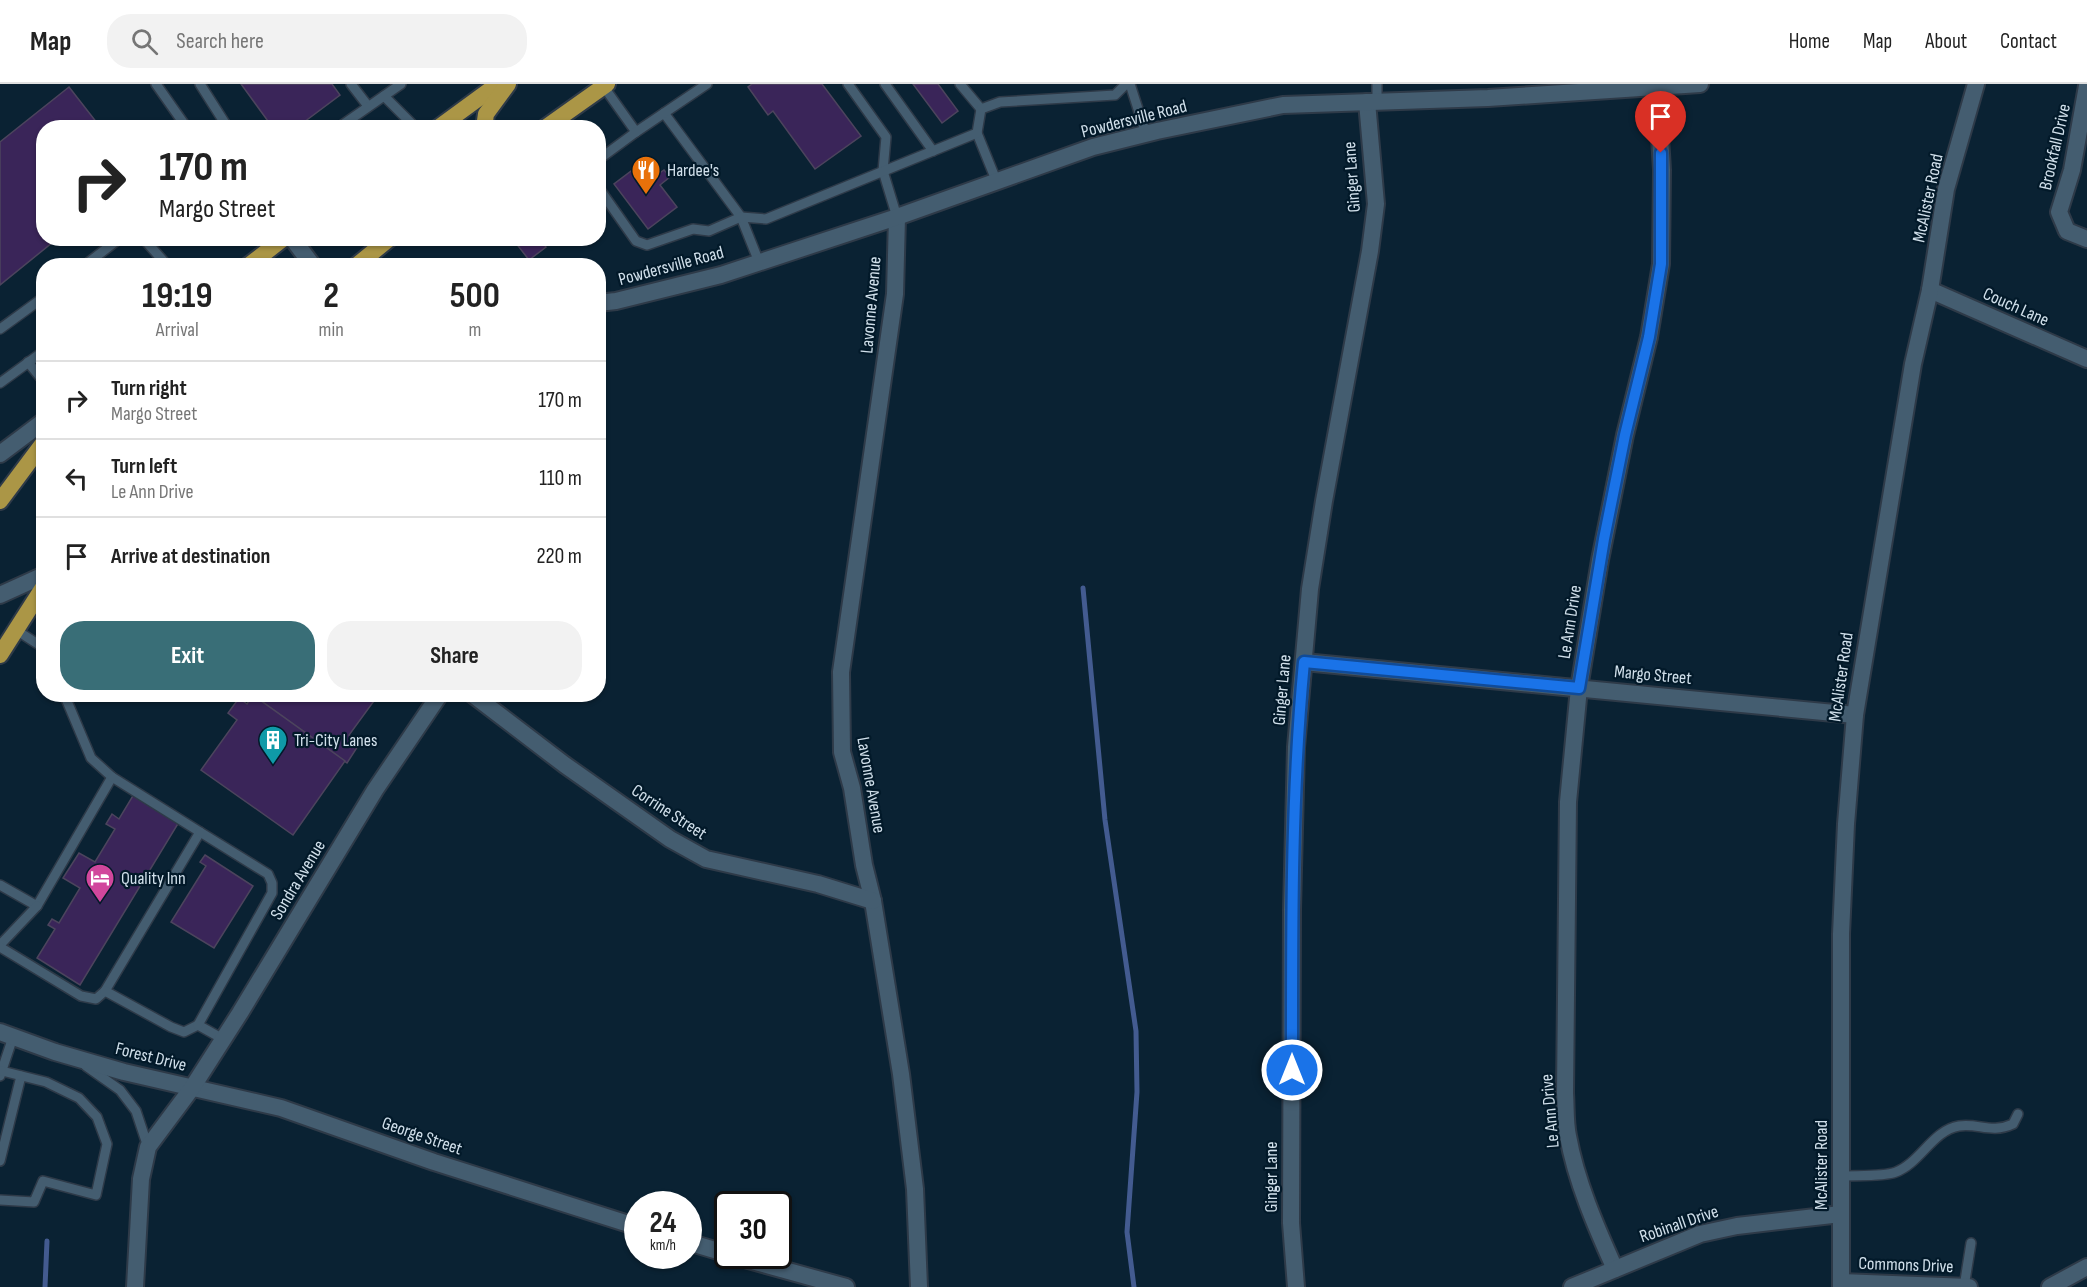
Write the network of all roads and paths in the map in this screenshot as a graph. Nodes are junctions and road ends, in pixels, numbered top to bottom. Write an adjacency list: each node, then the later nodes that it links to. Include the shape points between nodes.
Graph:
1 (156, 84): 24 (lane)
2 (200, 84): 25 (lane)
3 (351, 84): 21 (lane)
4 (401, 84): 19 (lane)
5 (498, 84): 28 (highway)
6 (508, 84): 29 (highway)
7 (707, 84): 23 (lane)
8 (848, 84): 36 (lane, via 886,137)
9 (885, 84): 34 (lane)
10 (960, 84): 22 (lane)
11 (1128, 84): 22 (lane, via 1114,95 1000,102); 33 (lane)
12 (1377, 84): 20 (lane)
13 (1700, 84): 16 (street, Powdersville Road)
14 (1976, 84): 51 (street, McAlister Road, via 1946,189)
15 (604, 85): 30 (highway); 31 (lane)
16 (1657, 86): 18 (street, Powdersville Road); 71 (street, Le Ann Drive, via 1662,170 1661,264 1600,560)
17 (2087, 86): 41 (street, Brookfall Drive, via 2060,212 2067,231)
18 (1571, 88): 20 (street, Powdersville Road)
19 (388, 90): 21 (lane); 27 (lane)
20 (1372, 102): 33 (street, Powdersville Road, via 1283,105); 70 (street, Ginger Lane, via 1376,204 1310,589)
21 (368, 106): 26 (lane)
22 (981, 109): 32 (lane)
23 (664, 113): 31 (lane); 39 (lane)
24 (182, 120)
25 (223, 120)
26 (349, 120)
27 (410, 120)
28 (449, 120)
29 (485, 120)
30 (556, 120)
31 (636, 132): 35 (lane)
32 (977, 133): 34 (lane); 37 (lane)
33 (1146, 134): 37 (street, Powdersville Road, via 1093,147)
34 (933, 151): 36 (lane)
35 (606, 154)
36 (883, 171): 39 (lane, via 766,219); 40 (lane)
37 (996, 180): 40 (street, Powdersville Road)
38 (606, 199): 39 (lane, via 636,241 647,245 693,229 709,231)
39 (741, 217): 50 (lane)
40 (897, 217): 50 (street, Powdersville Road); 79 (street, Lavonne Avenue, via 896,294 841,672 842,752)
41 (2087, 239)
42 (110, 246): 46 (lane)
43 (150, 246): 47 (lane)
44 (274, 246): 48 (highway)
45 (380, 246): 49 (highway)
46 (94, 258)
47 (160, 258)
48 (258, 258)
49 (366, 258)
50 (759, 262): 52 (street, Powdersville Road)
51 (1930, 290): 56 (street, Couch Lane); 75 (street, McAlister Road, via 1911,375)
52 (606, 302)
53 (36, 303): 54 (lane)
54 (0, 330)
55 (36, 356): 57 (lane)
56 (2087, 360)
57 (28, 362): 58 (lane); 59 (lane)
58 (36, 372)
59 (0, 383)
60 (36, 427): 62 (street)
61 (36, 453): 63 (highway)
62 (0, 454)
63 (0, 501)
64 (36, 579): 65 (street)
65 (0, 595)
66 (36, 599): 67 (highway)
67 (16, 630): 68 (lane); 69 (highway)
68 (36, 643)
69 (0, 655)
70 (1304, 662): 71 (street, Margo Street); 105 (street, Ginger Lane, via 1296,747 1292,921 1291,1224)
71 (1579, 688): 75 (street, Margo Street); 100 (street, Le Ann Drive, via 1568,802 1568,1136 1586,1197)
72 (67, 702): 76 (lane, via 91,758)
73 (436, 702): 85 (street, Sondra Avenue, via 375,790)
74 (482, 702): 79 (street, Corrine Street, via 651,826 706,859)
75 (1855, 715): 93 (street, McAlister Road, via 1841,934)
76 (112, 777): 77 (lane); 80 (lane)
77 (200, 832): 82 (lane); 83 (lane, via 268,874 272,893)
78 (0, 885): 80 (lane)
79 (873, 900): 104 (street, Lavonne Avenue, via 901,1074 913,1178)
80 (37, 906): 81 (lane)
81 (0, 946): 82 (lane, via 81,996 96,999)
82 (105, 991): 83 (lane, via 184,1032)
83 (198, 1025): 85 (lane)
84 (6, 1034): 86 (street, Forest Drive); 87 (lane)
85 (223, 1039): 89 (street, Sondra Avenue)
86 (74, 1057): 89 (street, Forest Drive); 91 (lane, via 120,1090 136,1111)
87 (1, 1074): 88 (lane)
88 (21, 1076): 92 (lane); 94 (lane, via 46,1082 79,1098 97,1117 106,1144 96,1195 43,1181 34,1202)
89 (192, 1088): 91 (street, Forest Drive); 96 (street, George Street, via 281,1108)
90 (2018, 1114): 93 (lane, via 2013,1124 2002,1129 1959,1126 1945,1131 1908,1166 1894,1173)
91 (148, 1147): 102 (street, Forest Drive, via 141,1179)
92 (0, 1161)
93 (1841, 1176): 95 (street, McAlister Road)
94 (0, 1200)
95 (1841, 1214): 100 (street, Robinall Drive, via 1700,1234); 101 (street, McAlister Road)
96 (624, 1223)
97 (1971, 1243): 107 (lane)
98 (2087, 1267): 109 (street)
99 (781, 1269): 103 (street)
100 (1615, 1269): 106 (street, Robinall Drive)
101 (1841, 1284): 107 (street, Commons Drive)
102 (135, 1287)
103 (846, 1287)
104 (919, 1287)
105 (1296, 1287)
106 (1572, 1287)
107 (1964, 1287): 108 (street, Commons Drive)
108 (1969, 1287)
109 (2050, 1287)

